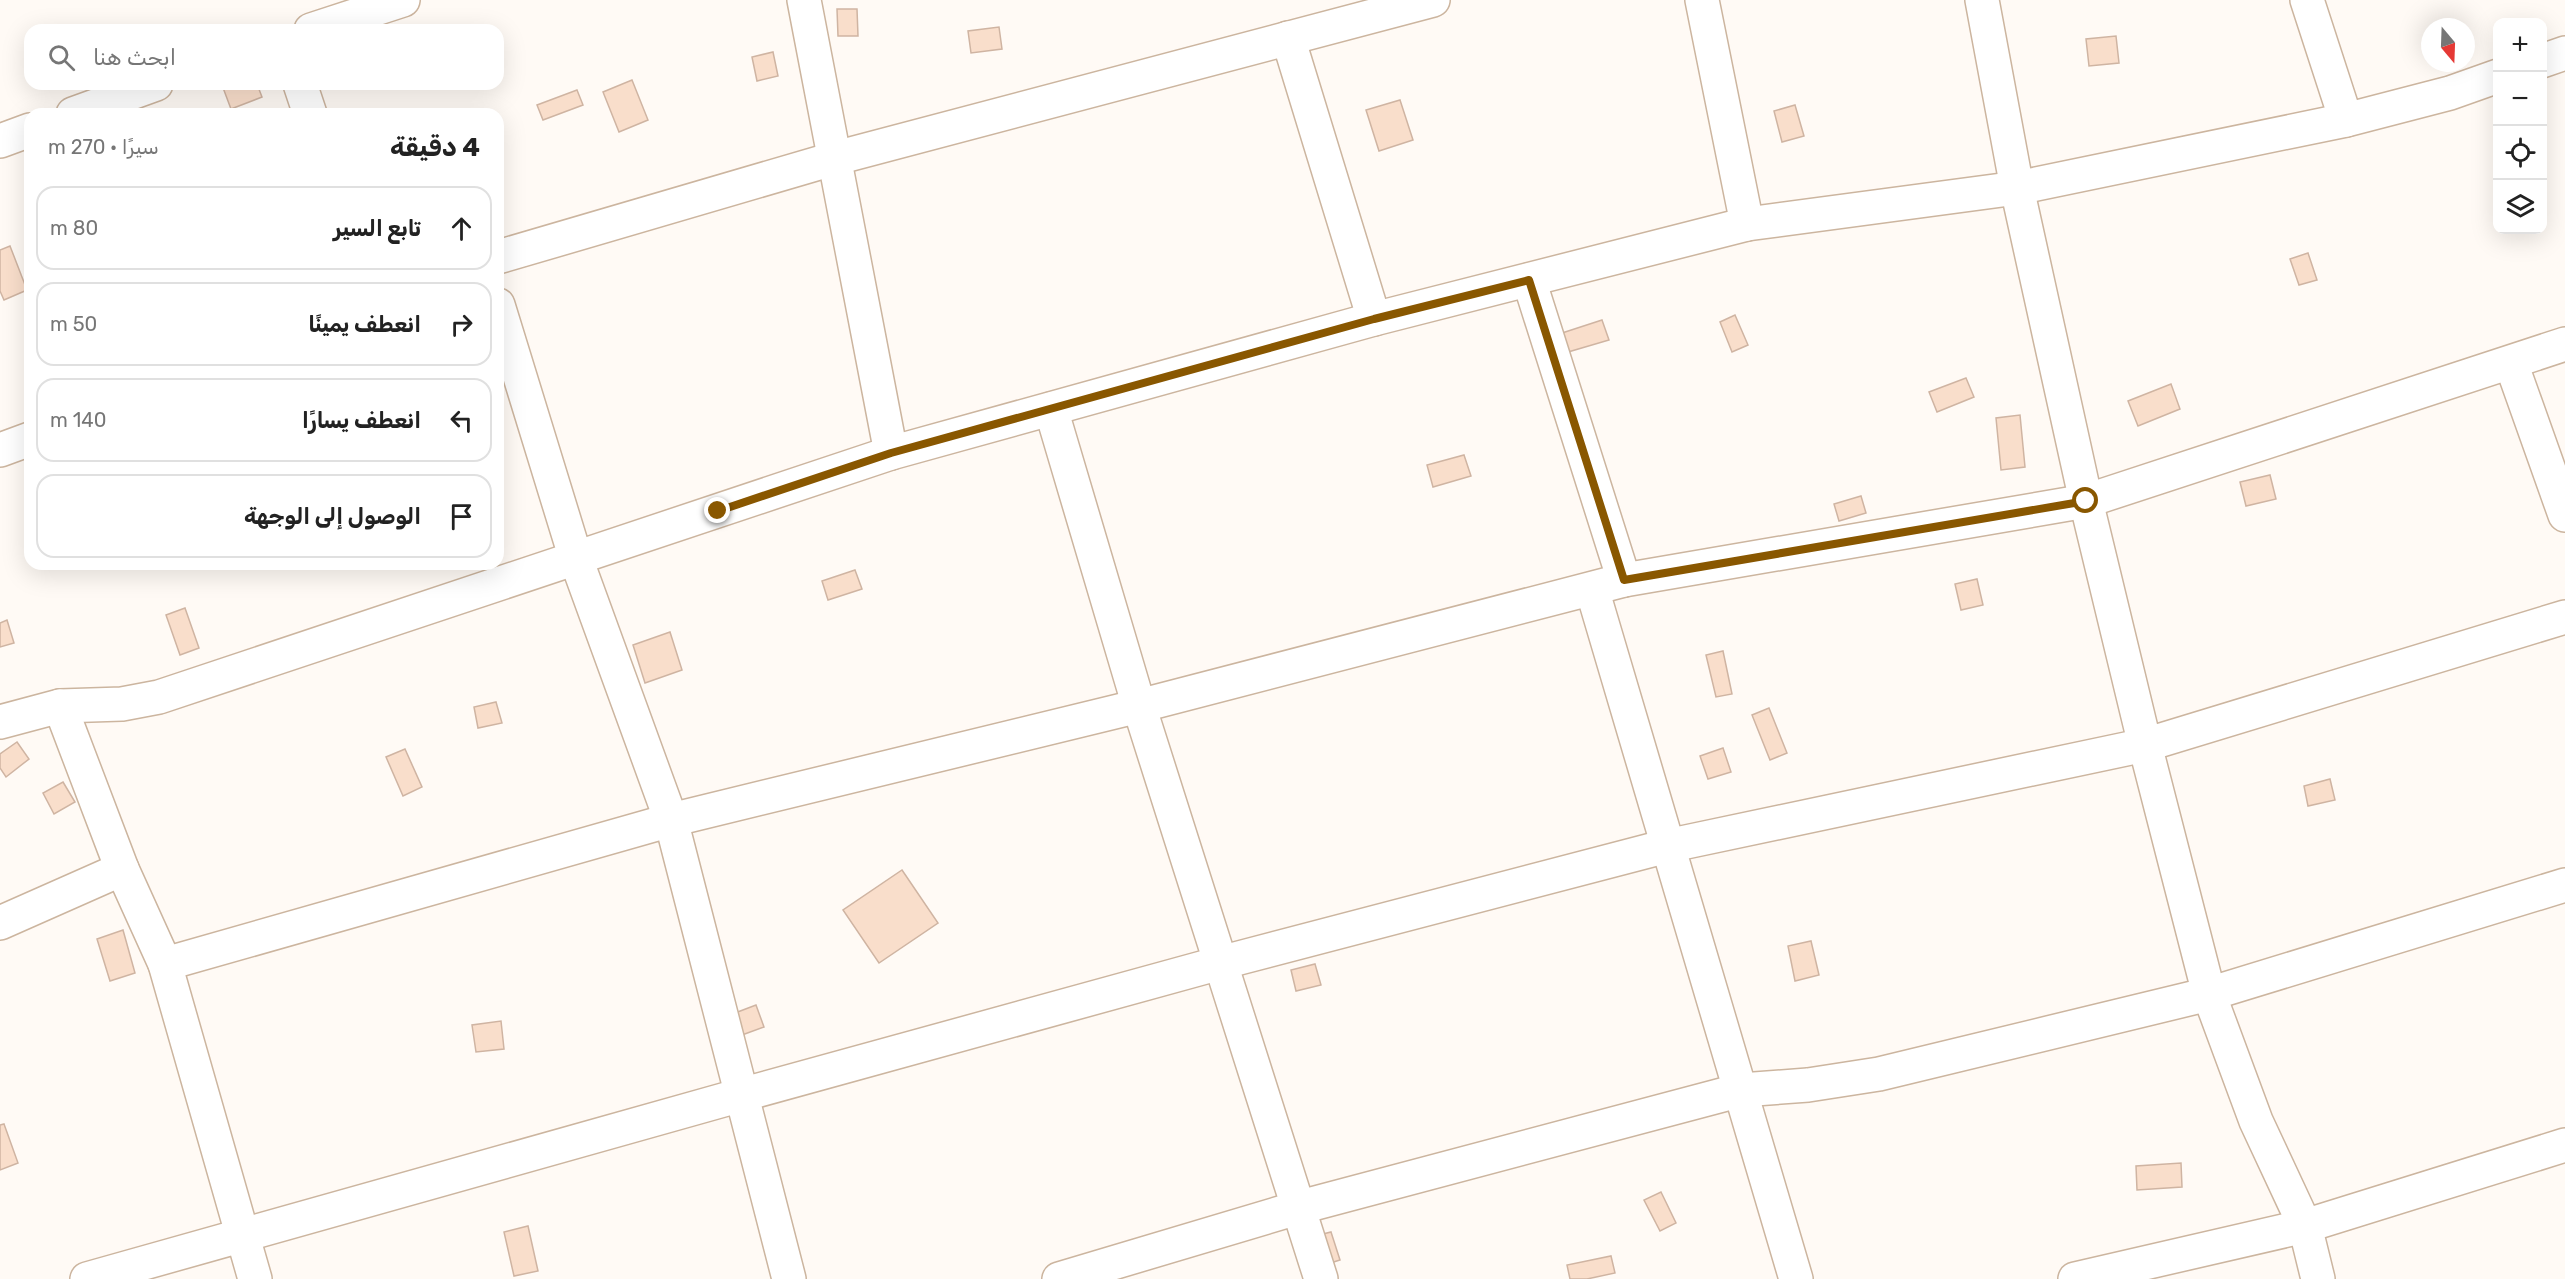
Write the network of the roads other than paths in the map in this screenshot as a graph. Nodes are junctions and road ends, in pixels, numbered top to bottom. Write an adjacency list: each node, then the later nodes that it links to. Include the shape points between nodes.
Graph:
1 (402, 0): 7 (street)
2 (804, 0): 19 (street)
3 (1702, 0): 21 (street)
4 (1982, 0): 20 (street)
5 (2307, 0): 16 (street)
6 (1428, 1): 8 (street)
7 (329, 24)
8 (1288, 38): 19 (street); 24 (street)
9 (2565, 53): 10 (street)
10 (2547, 59)
11 (2493, 78): 16 (street)
12 (139, 90): 14 (street)
13 (302, 90): 15 (street)
14 (90, 108)
15 (308, 108)
16 (2346, 120): 20 (street)
17 (24, 132): 18 (street)
18 (0, 141)
19 (836, 158): 22 (street); 31 (street)
20 (2017, 188): 21 (street); 32 (street)
21 (1747, 224): 23 (street)
22 (504, 255)
23 (1529, 280): 24 (street); 35 (street)
24 (1374, 319): 28 (street)
25 (504, 324): 34 (street)
26 (2565, 344): 27 (street)
27 (2511, 363): 32 (street); 33 (street)
28 (1051, 409): 31 (street); 39 (street)
29 (24, 440): 30 (street)
30 (0, 450)
31 (891, 453): 34 (street)
32 (2086, 501): 35 (street); 41 (street)
33 (2565, 515)
34 (576, 558): 38 (street, via 159,697 122,704); 42 (street)
35 (1624, 580): 36 (street)
36 (1592, 590): 39 (street); 43 (street)
37 (2565, 617): 41 (street)
38 (60, 706): 40 (street); 44 (street)
39 (1138, 706): 42 (street); 47 (street)
40 (0, 722)
41 (2145, 745): 43 (street); 49 (street)
42 (671, 820): 48 (street); 51 (street)
43 (1668, 846): 47 (street); 50 (street)
44 (122, 869): 46 (street); 48 (street)
45 (2565, 885): 49 (street)
46 (0, 923)
47 (1220, 963): 51 (street); 53 (street)
48 (165, 964): 55 (street)
49 (2209, 994): 50 (street, via 1879,1074); 54 (street, via 2256,1120)
50 (1741, 1090): 53 (street); 61 (street)
51 (741, 1095): 55 (street); 58 (street)
52 (2565, 1144): 54 (street)
53 (1297, 1208): 59 (street); 60 (street)
54 (2305, 1226): 62 (street); 63 (street)
55 (242, 1234): 56 (street); 57 (street)
56 (87, 1279)
57 (255, 1279)
58 (789, 1279)
59 (1059, 1279)
60 (1321, 1279)
61 (1796, 1279)
62 (2075, 1279)
63 (2318, 1279)

